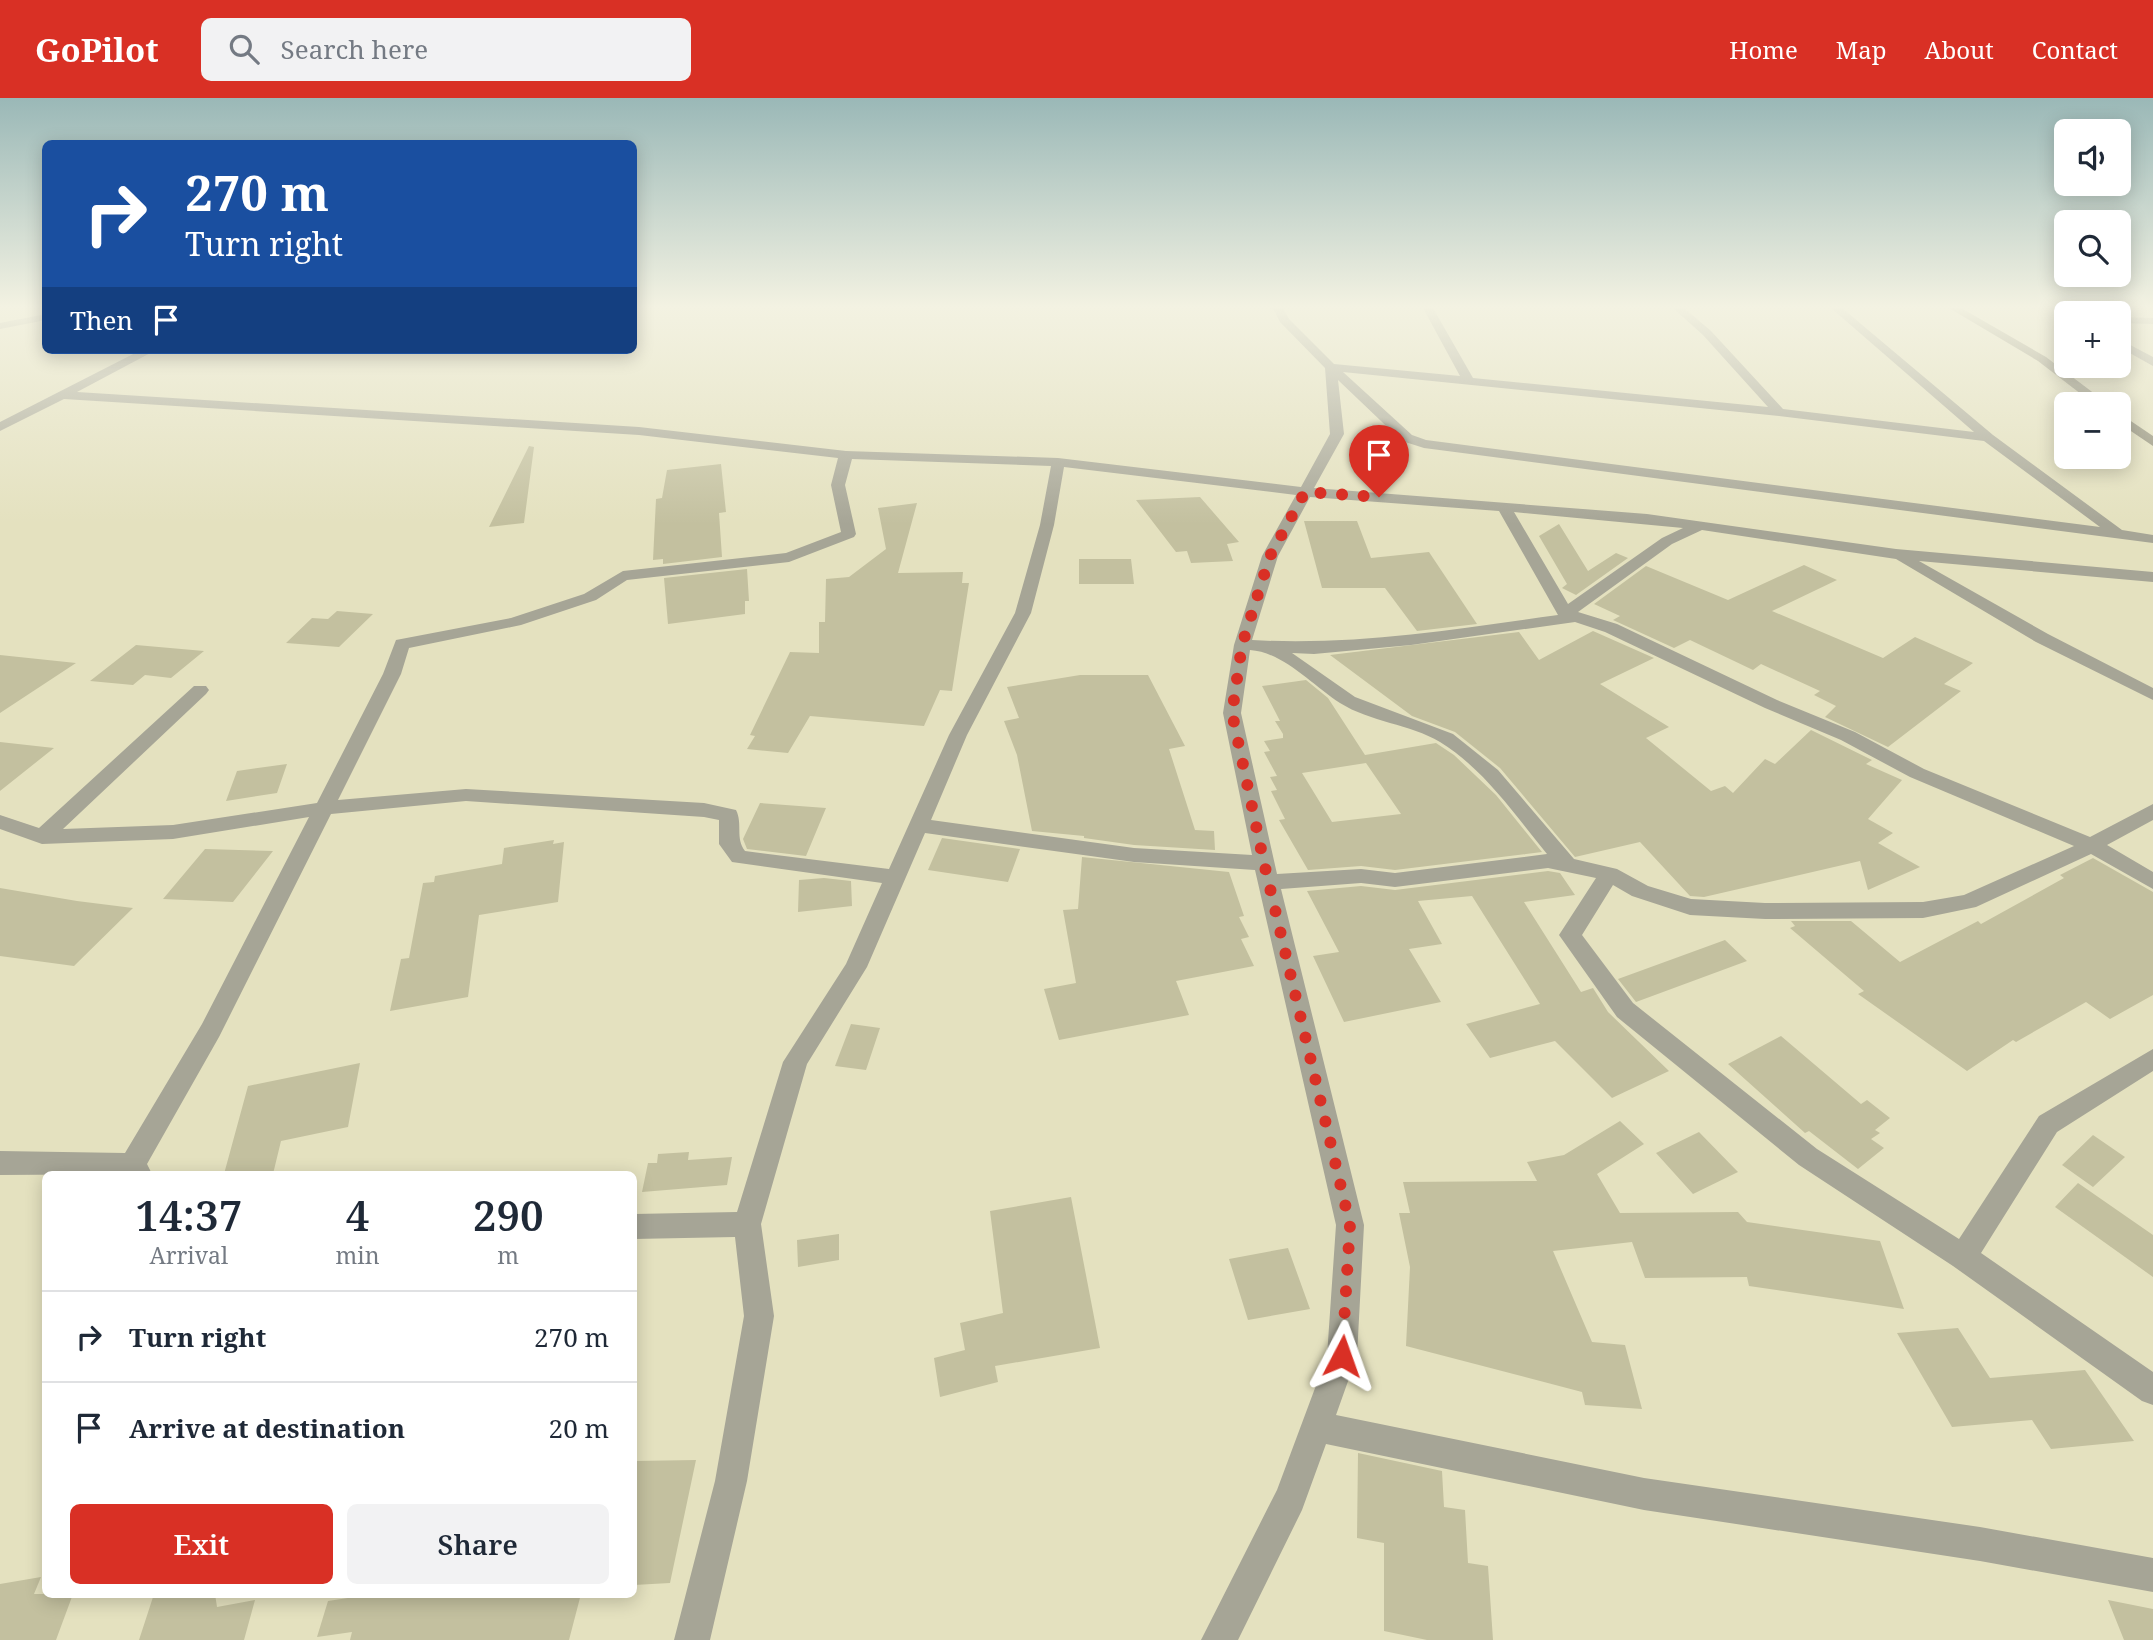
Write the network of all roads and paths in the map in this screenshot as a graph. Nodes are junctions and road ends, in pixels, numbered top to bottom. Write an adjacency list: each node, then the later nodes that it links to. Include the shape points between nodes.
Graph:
1 (89, 380): 12 (street)
2 (1332, 380): 22 (street, via 1337,434)
3 (1345, 380): 25 (street, via 1407,438 1424,444)
4 (1459, 380): 9 (street)
5 (1750, 380): 13 (street)
6 (1920, 380): 18 (street)
7 (2070, 380): 10 (main road)
8 (2085, 380): 11 (main road)
9 (1469, 381): 13 (street)
10 (2086, 392)
11 (2101, 392)
12 (59, 395): 16 (street); 20 (street, via 639,431)
13 (1779, 412): 18 (street)
14 (2131, 414): 17 (main road)
15 (2131, 426): 19 (main road)
16 (0, 427)
17 (2153, 430)
18 (1988, 438): 25 (street)
19 (2153, 442)
20 (846, 456): 21 (street); 33 (street, via 838,485 849,534 789,557 623,576 590,597 515,622 402,643 392,674)
21 (1058, 462): 22 (street); 36 (street, via 1047,525 1023,613 958,735)
22 (1305, 492): 23 (street); 30 (street, via 1270,556)
23 (1503, 506): 24 (street); 29 (street)
24 (1701, 525): 27 (street); 29 (street, via 1667,541)
25 (2118, 534): 26 (street)
26 (2153, 539)
27 (1896, 554): 28 (street); 32 (street)
28 (2153, 577)
29 (1568, 616): 30 (street, via 1411,640 1314,649); 38 (street, via 1611,628 1848,736 1917,773)
30 (1242, 645): 39 (street, via 1282,653 1349,701 1446,738 1491,774); 40 (street, via 1232,713)
31 (200, 690): 37 (street)
32 (2153, 695)
33 (326, 807): 37 (street, via 173,832); 42 (street, via 466,795 704,810 729,815 730,844 739,857); 46 (street)
34 (2153, 811): 38 (street)
35 (0, 822): 37 (street)
36 (917, 825): 40 (street); 42 (street)
37 (42, 837)
38 (2091, 845): 41 (street, via 1968,902 1923,910 1690,907 1640,891); 43 (street)
39 (1566, 863): 40 (street, via 1500,865 1395,880); 41 (street)
40 (1266, 872): 51 (street, via 1350,1225 1342,1356)
41 (1611, 874): 49 (street, via 1570,935 1625,1010 1808,1157)
42 (895, 877): 47 (street, via 856,967 795,1062)
43 (2153, 882)
44 (2153, 1059): 49 (street, via 2048,1124)
45 (0, 1163): 46 (street)
46 (135, 1169)
47 (747, 1224): 48 (street); 53 (street, via 759,1316 731,1481)
48 (637, 1226)
49 (1964, 1257): 50 (street)
50 (2153, 1390)
51 (1316, 1426): 52 (street, via 1644,1494); 54 (street, via 1290,1498)
52 (2153, 1575)
53 (692, 1640)
54 (1219, 1640)

